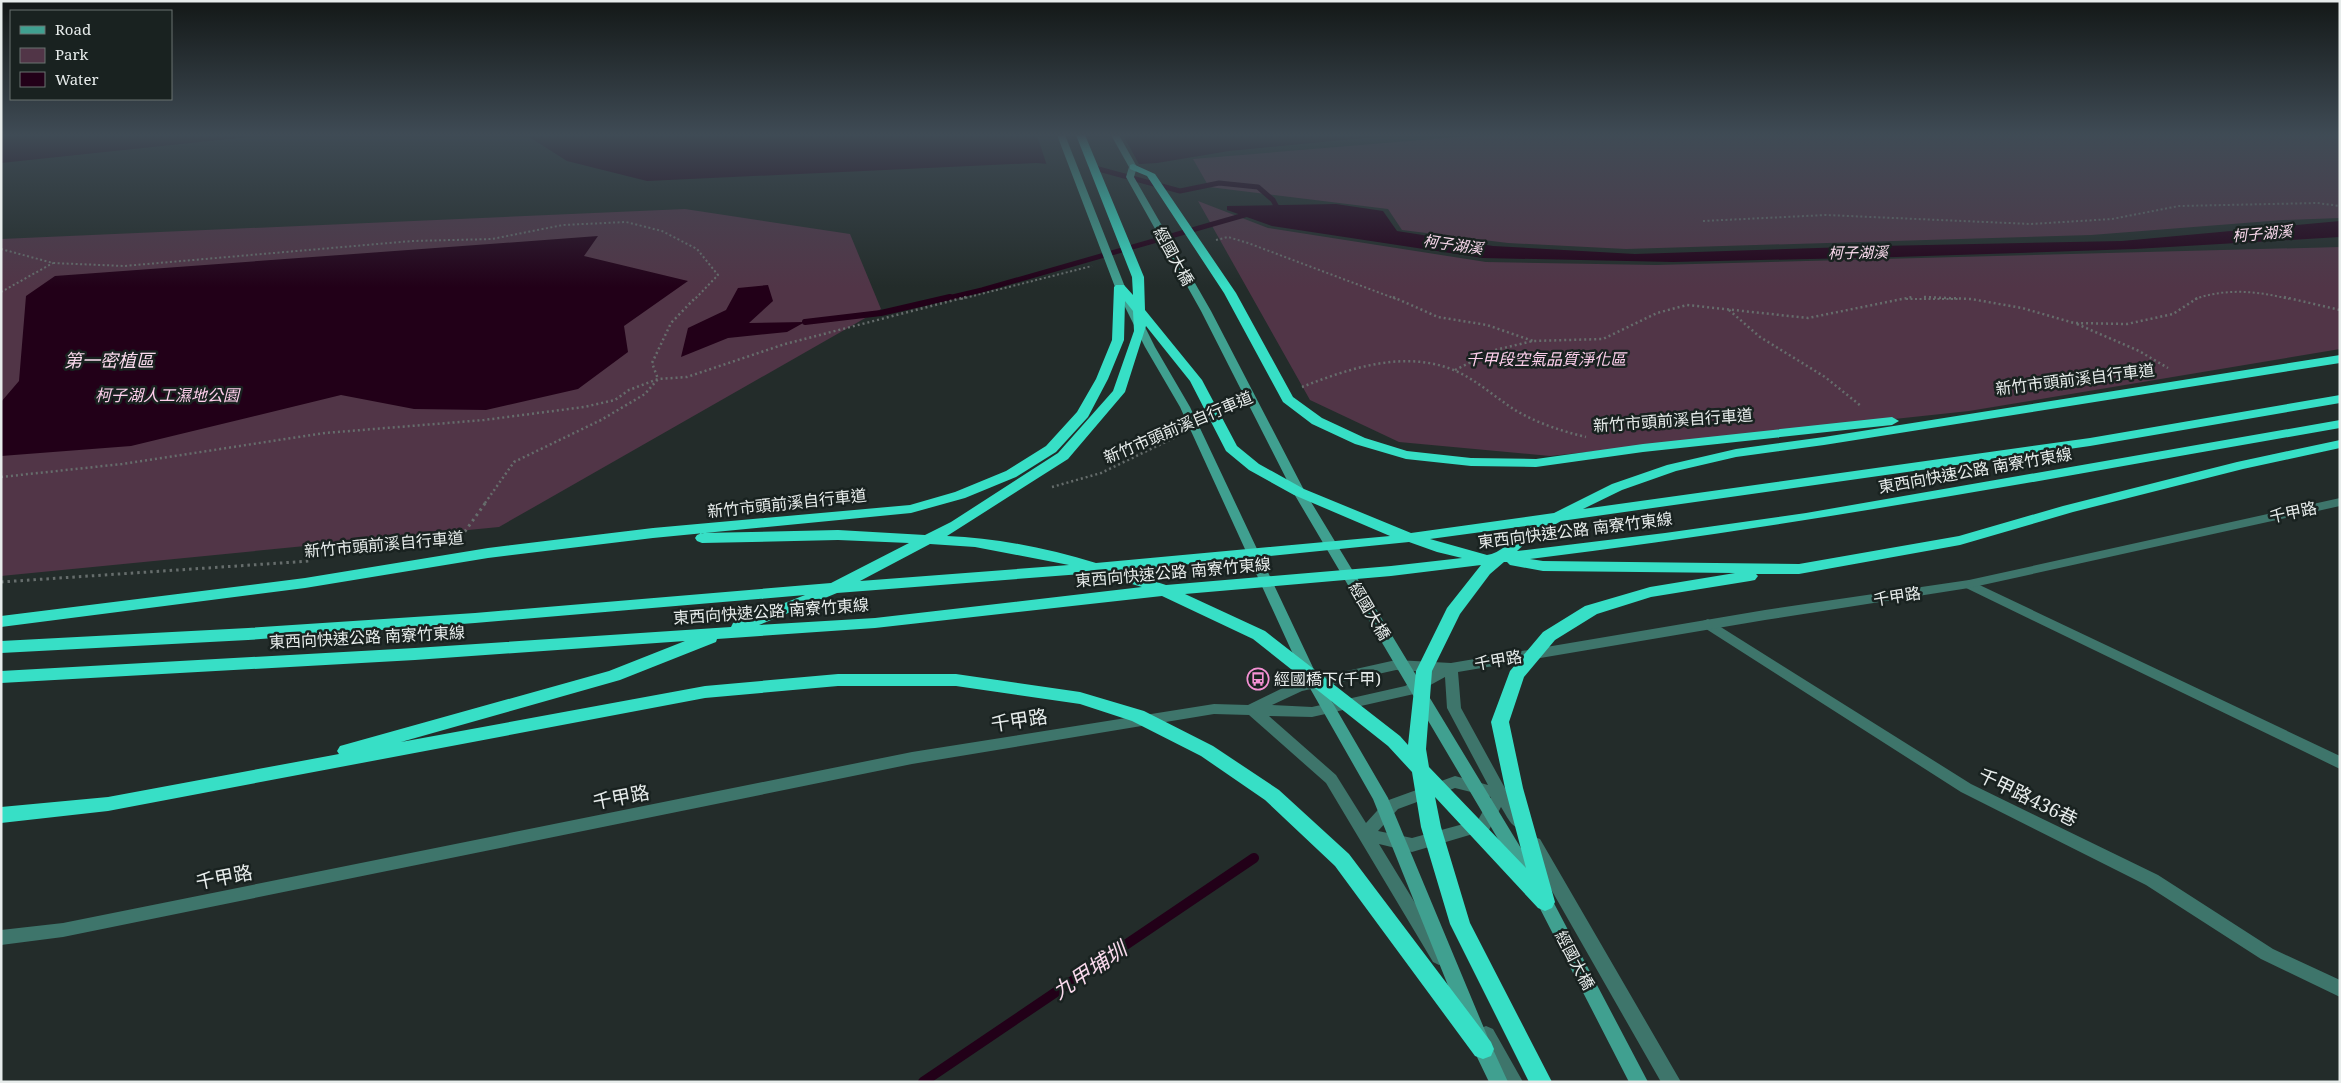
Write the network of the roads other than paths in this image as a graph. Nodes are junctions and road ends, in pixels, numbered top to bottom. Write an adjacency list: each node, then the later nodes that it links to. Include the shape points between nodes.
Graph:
1 (1081, 186): 5 (main road)
2 (1101, 186): 24 (highway, via 1138,277 1140,331 1119,392 1063,456 956,525 818,596 614,676)
3 (1134, 186): 11 (main road, 經國大橋, via 1206,311)
4 (1158, 186): 8 (highway, via 1230,294 1288,399 1317,421 1360,441 1406,455 1471,462 1536,463 1862,423)
5 (1120, 287): 11 (highway, via 1196,380 1230,448 1254,467); 13 (highway, via 1118,340 1083,414 1051,449 1012,474 960,495 911,508); 21 (main road, via 1150,348 1186,408)
6 (2340, 359): 8 (highway)
7 (2340, 398): 18 (highway, 東西向快速公路 南寮竹東線, via 2090,442 1393,540 1168,562 475,618)
8 (1971, 416): 34 (highway, via 1736,452 1672,468 1617,487 1568,510 1524,537 1485,570 1453,612 1424,671 1417,749 1444,875 1460,924)
9 (2340, 424): 20 (highway, 東西向快速公路 南寮竹東線, via 1806,517 1665,538 1391,571 1101,596 875,623 415,654)
10 (2340, 444): 14 (highway, via 2068,509 1960,540)
11 (1299, 492): 14 (highway, via 1377,526 1442,548 1535,565); 28 (main road, 經國大橋)
12 (2340, 502): 15 (street, 千甲路)
13 (488, 553): 16 (highway, via 305,583); 21 (highway, via 711,538 838,535 975,542 1070,560 1152,585 1259,635)
14 (1799, 569): 28 (highway, via 1650,592 1591,610 1549,636 1516,675 1500,722)
15 (1969, 584): 17 (street, 千甲路); 23 (street)
16 (1, 622)
17 (1708, 624): 19 (street, 千甲路); 30 (street, 千甲路436巷, via 1966,788 2152,880 2267,954)
18 (1, 647)
19 (1451, 668): 22 (street, 千甲路, via 1396,665 1298,687); 22 (street, 千甲路, via 1409,690 1312,712); 25 (street, via 1454,708)
20 (1, 676)
21 (1310, 676): 28 (highway, via 1394,741); 31 (main road, via 1380,798)
22 (1251, 709): 27 (street, via 1330,779); 29 (street, 千甲路, via 1214,709 912,758 63,930)
23 (2340, 762)
24 (248, 779): 26 (highway, via 108,804); 31 (highway, via 705,692 838,680 956,680 1080,698 1138,716 1207,751 1272,795 1342,860)
25 (1501, 794): 27 (street, via 1455,782 1392,805); 27 (street, via 1483,825 1474,828 1412,845); 36 (street, via 1548,866)
26 (1, 815)
27 (1365, 834): 33 (street)
28 (1545, 902): 35 (main road, 經國大橋)
29 (1, 938)
30 (2340, 989)
31 (1483, 1049): 32 (main road)
32 (1499, 1082)
33 (1514, 1082)
34 (1541, 1082)
35 (1639, 1082)
36 (1672, 1082)

